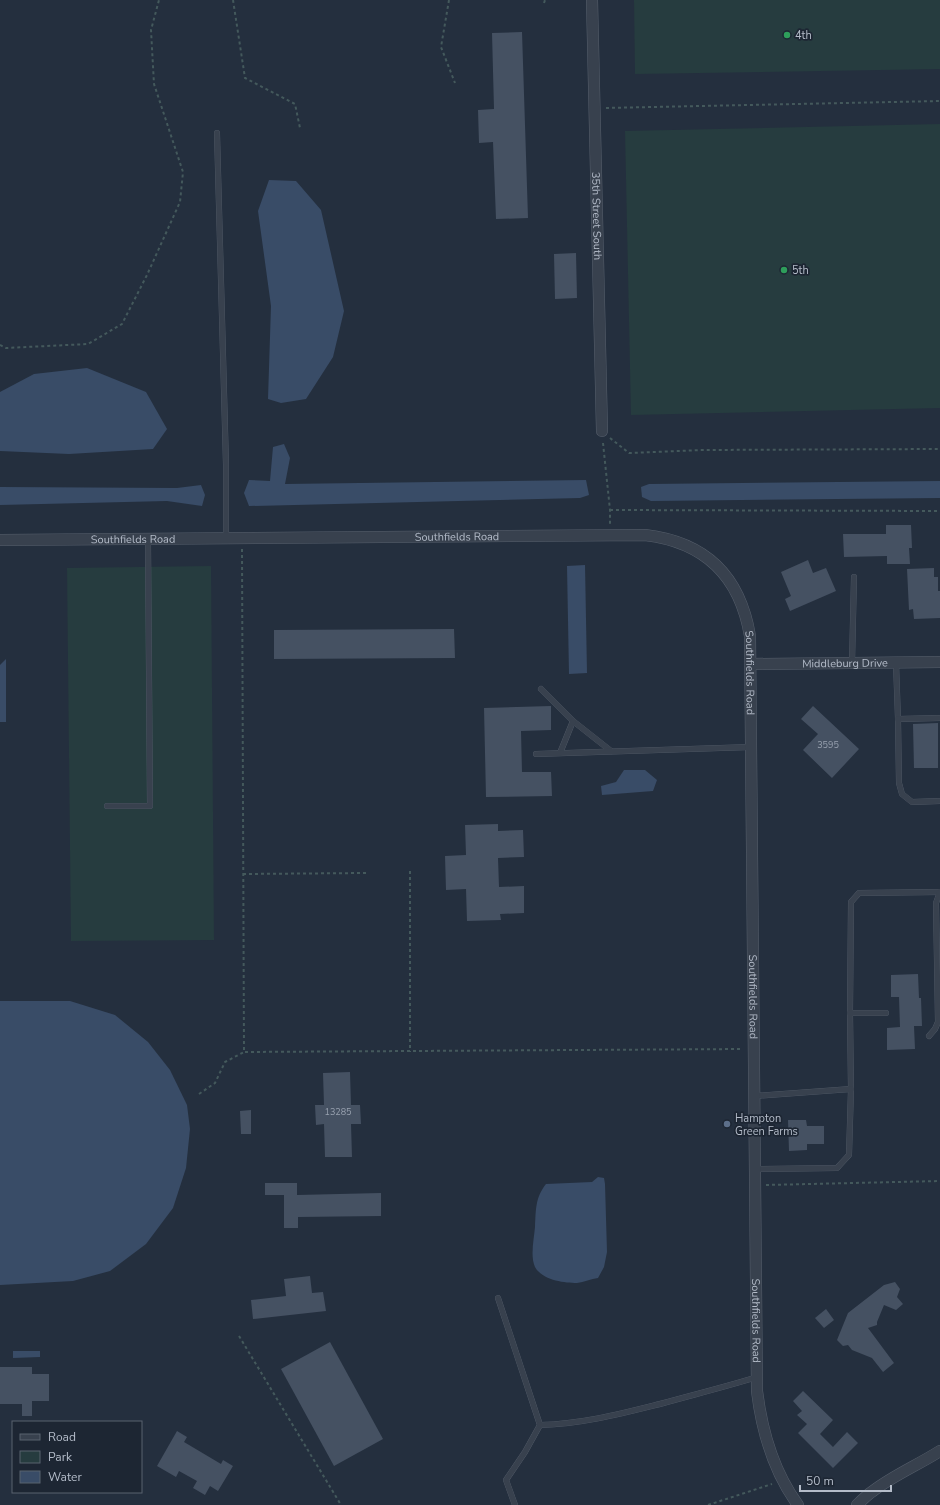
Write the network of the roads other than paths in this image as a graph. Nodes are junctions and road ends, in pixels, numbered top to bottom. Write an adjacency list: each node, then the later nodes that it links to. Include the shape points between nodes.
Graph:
1 (592, 0): 3 (street, 35th Street South)
2 (217, 133): 4 (lane)
3 (602, 431)
4 (226, 538): 5 (street, Southfields Road); 11 (street, Southfields Road, via 609,535 662,537 690,547 709,560 733,586 747,618)
5 (148, 539): 6 (street, Southfields Road); 21 (lane, via 150,806)
6 (0, 540)
7 (854, 577): 9 (lane)
8 (940, 662): 10 (street, Middleburg Drive)
9 (852, 663): 10 (street, Middleburg Drive); 11 (street, Middleburg Drive)
10 (896, 663): 14 (lane)
11 (751, 664): 16 (street, Southfields Road)
12 (540, 689): 15 (lane)
13 (940, 718): 14 (lane)
14 (898, 719): 20 (lane, via 899,783 902,794 912,802)
15 (573, 721): 17 (lane); 18 (lane)
16 (751, 747): 17 (lane); 27 (street, Southfields Road)
17 (612, 751): 18 (lane)
18 (560, 753): 19 (lane)
19 (536, 754)
20 (940, 801)
21 (107, 806)
22 (940, 892): 23 (lane, via 859,893 851,902); 25 (lane, via 936,903 938,1022)
23 (850, 1013): 24 (lane); 26 (lane)
24 (886, 1013)
25 (929, 1036)
26 (851, 1090): 27 (lane); 28 (lane, via 849,1156 837,1168)
27 (754, 1096): 28 (street, Southfields Road)
28 (755, 1169): 30 (street, Southfields Road)
29 (498, 1298): 31 (lane)
30 (757, 1377): 31 (lane, via 619,1414 577,1423); 34 (street, Southfields Road, via 761,1419 768,1446 782,1480)
31 (540, 1425): 33 (lane, via 506,1480)
32 (940, 1451): 35 (street, via 872,1491)
33 (515, 1505)
34 (798, 1505)
35 (857, 1505)

